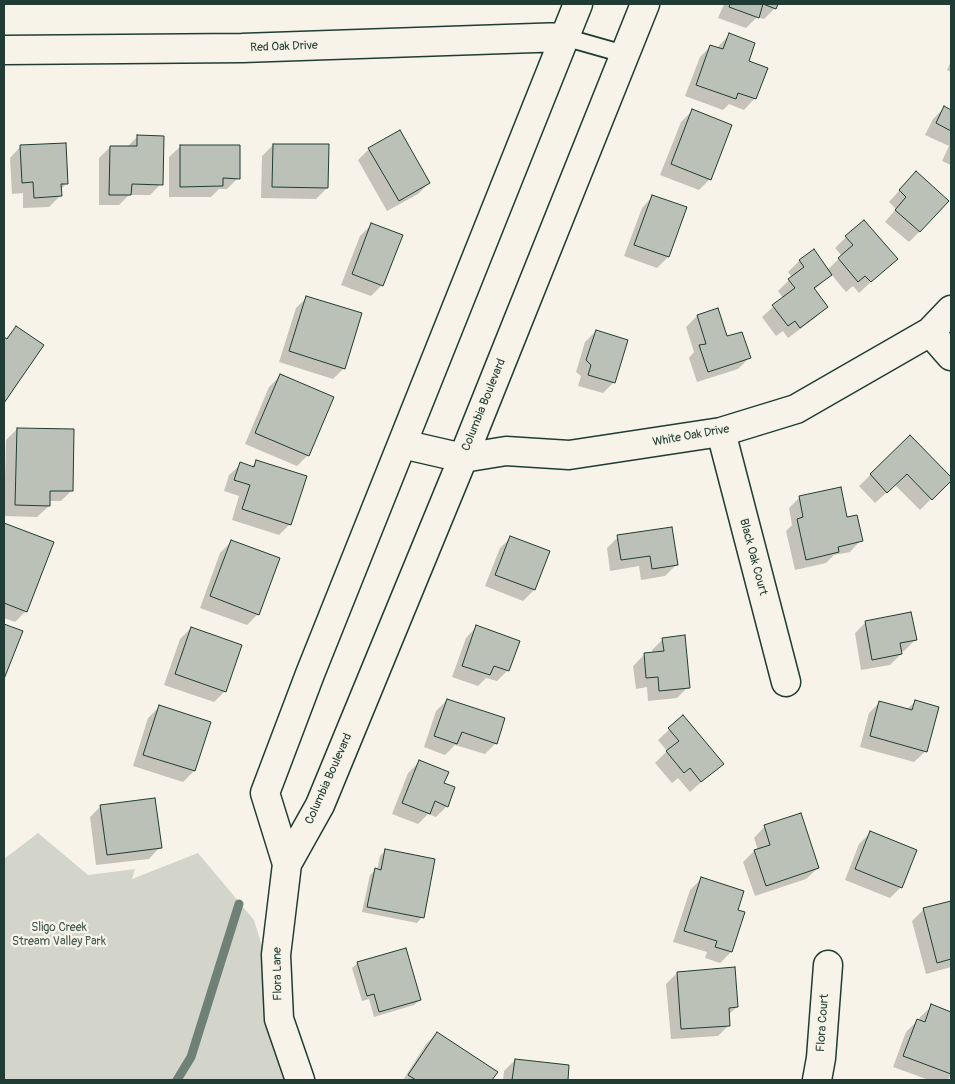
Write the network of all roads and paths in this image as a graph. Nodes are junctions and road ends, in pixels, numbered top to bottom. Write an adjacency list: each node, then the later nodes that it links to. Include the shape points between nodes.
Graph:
1 (578, 4): 3 (street)
2 (645, 4): 5 (street, Columbia Boulevard)
3 (564, 37): 4 (street, Red Oak Drive, via 242,48); 5 (lane); 10 (street)
4 (4, 50)
5 (624, 54): 11 (street, Columbia Boulevard)
6 (951, 310): 7 (street, White Oak Drive)
7 (930, 332): 8 (street); 9 (street, White Oak Drive, via 796,409)
8 (951, 356)
9 (721, 432): 11 (street, White Oak Drive, via 569,455 506,451); 12 (street, Black Oak Court)
10 (402, 444): 11 (street, White Oak Drive); 13 (street, via 265,793)
11 (463, 458): 13 (street, Columbia Boulevard, via 320,805)
12 (786, 682)
13 (287, 864): 15 (street, Flora Lane, via 276,955 279,1019)
14 (828, 965): 16 (street, Flora Court)
15 (300, 1080)
16 (817, 1080)

